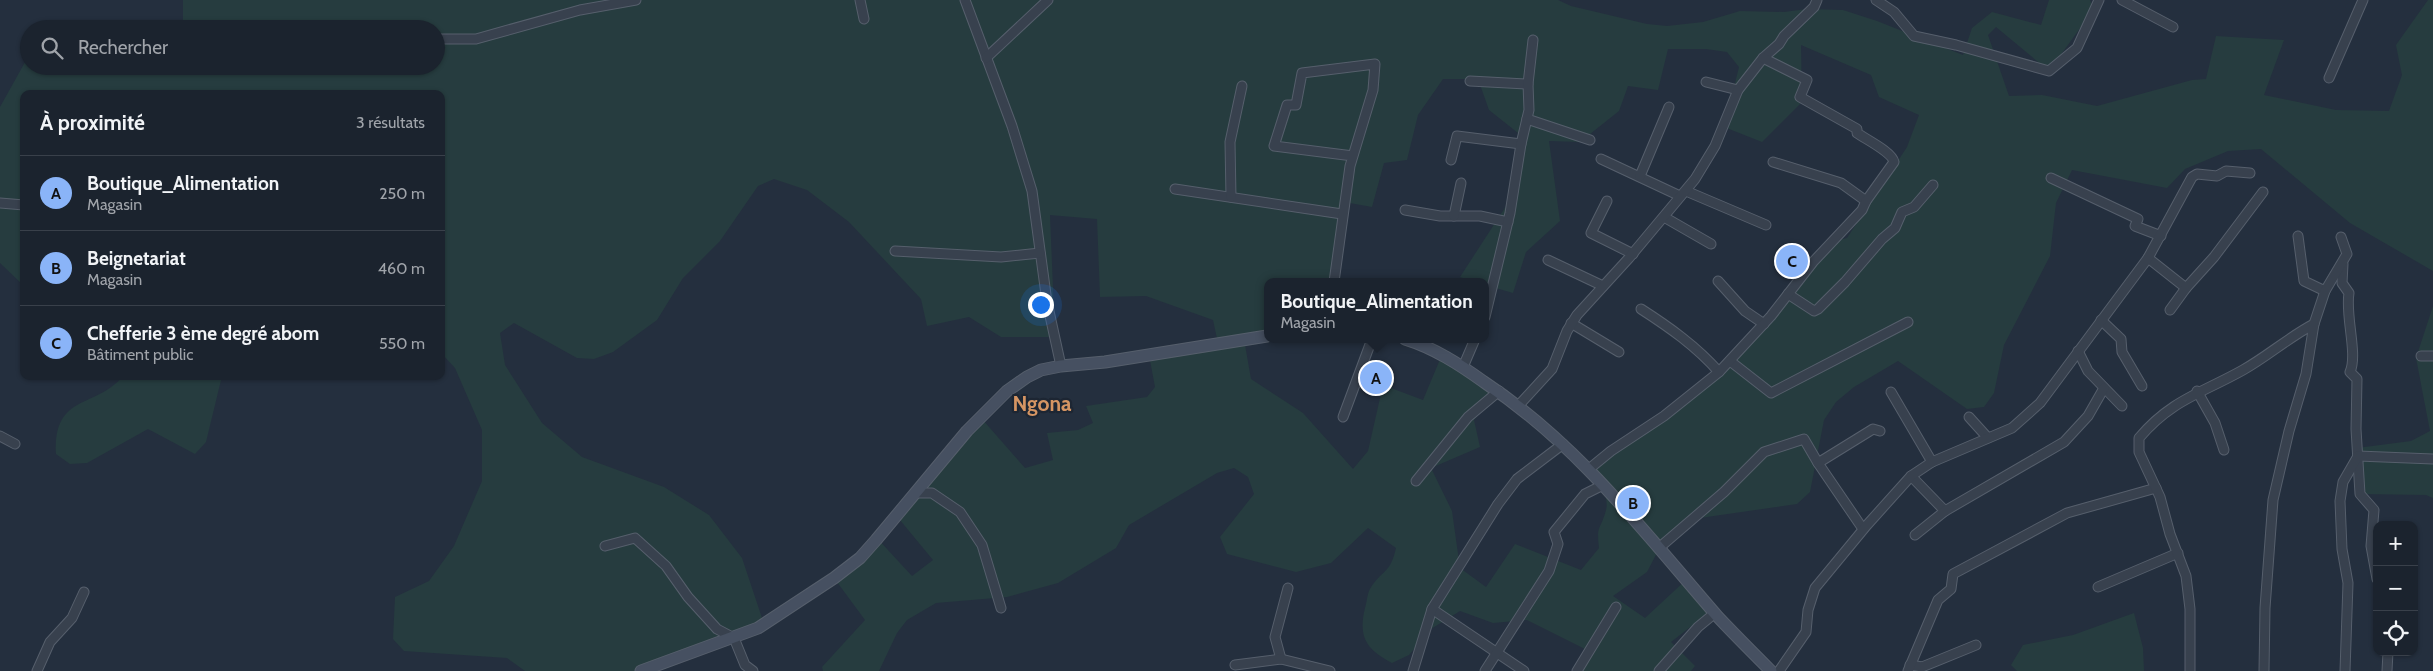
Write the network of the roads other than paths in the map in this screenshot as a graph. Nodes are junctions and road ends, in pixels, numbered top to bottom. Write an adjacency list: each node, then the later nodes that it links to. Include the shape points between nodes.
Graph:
1 (636, 0): 12 (street, via 580,10 476,39)
2 (860, 0): 10 (street)
3 (965, 0): 14 (street)
4 (1048, 0): 14 (street)
5 (1816, 0): 15 (street, via 1814,7)
6 (1876, 0): 7 (street, via 1894,12 1914,36 2049,71 2077,48)
7 (2100, 0)
8 (2122, 0): 11 (street)
9 (2363, 0): 16 (street)
10 (864, 19)
11 (2173, 28)
12 (445, 39)
13 (1533, 40): 19 (street)
14 (986, 58): 54 (street, via 1032,191)
15 (1763, 58): 21 (street); 40 (street, via 1807,80 1800,98 1857,129 1857,133 1894,158 1892,166)
16 (2329, 78)
17 (1470, 81): 19 (street)
18 (1706, 82): 21 (street)
19 (1528, 84): 23 (street)
20 (1242, 86): 38 (street, via 1230,142)
21 (1738, 90): 37 (street, via 1715,146)
22 (1669, 107): 31 (street)
23 (1527, 119): 24 (street); 25 (street)
24 (1590, 140)
25 (1521, 144): 28 (street, via 1457,136); 47 (street)
26 (1353, 156): 26 (street, via 1373,90 1375,64 1302,72 1296,105 1286,105 1274,146); 44 (street)
27 (1601, 159): 31 (street)
28 (1450, 160)
29 (1773, 162): 40 (street, via 1841,183)
30 (2250, 174): 49 (street, via 2226,171 2217,176 2194,175)
31 (1640, 176): 37 (street)
32 (2051, 178): 49 (street, via 2138,219 2136,226)
33 (1461, 182): 45 (street)
34 (1933, 185): 64 (street, via 1914,207 1902,212 1895,228 1818,309 1814,311)
35 (1175, 189): 38 (street)
36 (2263, 192): 62 (street)
37 (1683, 194): 46 (street); 48 (street)
38 (1231, 198): 44 (street)
39 (1607, 201): 55 (street, via 1591,232)
40 (1866, 202): 64 (street)
41 (0, 203): 42 (street)
42 (20, 205)
43 (1405, 210): 45 (street)
44 (1342, 214): 59 (street)
45 (1454, 216): 47 (street, via 1480,216)
46 (1664, 218): 52 (street); 55 (street)
47 (1508, 222): 65 (street)
48 (1766, 225)
49 (2161, 236): 56 (street)
50 (2298, 236): 63 (street, via 2304,281)
51 (2340, 237): 58 (street, via 2347,252)
52 (1710, 244)
53 (895, 251): 54 (street, via 1001,256)
54 (1040, 253): 82 (street)
55 (1633, 254): 61 (street)
56 (2148, 258): 62 (street); 68 (street)
57 (1548, 260): 61 (street)
58 (2344, 262): 63 (street); 100 (street, via 2342,283 2348,293 2353,355 2350,372 2357,379)
59 (1334, 278)
60 (1718, 281): 71 (street, via 1745,311)
61 (1603, 286): 70 (street)
62 (2186, 288): 67 (street)
63 (2325, 291): 72 (street)
64 (1788, 294): 71 (street)
65 (1489, 300)
66 (1641, 310): 84 (street, via 1703,353)
67 (2170, 310)
68 (2101, 320): 77 (street); 85 (street, via 2121,339 2122,352)
69 (1908, 322): 81 (street, via 1771,393)
70 (1571, 323): 78 (street); 90 (street, via 1552,369)
71 (1764, 324): 81 (street)
72 (2314, 324): 87 (street, via 2243,370); 143 (street, via 2306,374 2273,500 2264,616)
73 (1264, 336): 82 (street)
74 (1371, 343): 92 (street)
75 (1415, 343): 83 (street)
76 (1473, 343): 83 (street)
77 (2078, 351): 86 (street, via 2088,371); 96 (street, via 2040,403 2024,419)
78 (1619, 352)
79 (2421, 356): 80 (street)
80 (2433, 356)
81 (1730, 361): 84 (street)
82 (1061, 366): 109 (street, via 1041,370 1007,391 967,431)
83 (1463, 367): 88 (street)
84 (1719, 372): 104 (street)
85 (2142, 386)
86 (2104, 388): 91 (street); 110 (street, via 2088,416 2064,442)
87 (2197, 391): 99 (street, via 2215,423); 108 (street, via 2162,414 2139,438 2139,452)
88 (1499, 392): 90 (street); 106 (street, via 1468,417)
89 (1891, 392): 102 (street)
90 (1519, 405): 98 (street)
91 (2122, 406)
92 (1343, 417)
93 (1969, 417): 96 (street)
94 (1880, 431): 103 (street, via 1874,429)
95 (0, 436): 97 (street)
96 (1988, 438): 102 (street)
97 (15, 444)
98 (1563, 444): 104 (street); 122 (street, via 1517,479)
99 (2224, 450)
100 (2358, 456): 101 (street); 116 (street, via 2360,494 2374,510 2371,546); 144 (street, via 2343,482 2340,501 2342,549 2348,583)
101 (2433, 459)
102 (1932, 462): 105 (street)
103 (1818, 463): 111 (street); 114 (street, via 1804,439 1764,452 1724,492)
104 (1589, 469): 107 (street)
105 (1911, 476): 110 (street); 111 (street)
106 (1416, 481)
107 (1604, 485): 114 (street); 126 (street, via 1585,494 1554,532 1558,544 1549,571)
108 (2156, 488): 115 (street); 130 (street, via 2067,513 1953,574 1951,589 1938,600)
109 (915, 493): 121 (street, via 932,493 960,512 982,545); 124 (street, via 860,558 758,628)
110 (1945, 510): 112 (street)
111 (1863, 529): 141 (street, via 1815,588 1806,632)
112 (1915, 534)
113 (605, 546): 124 (street, via 636,538 666,566 717,629)
114 (1660, 547): 123 (street)
115 (2178, 553): 117 (street); 142 (street, via 2186,576 2190,609)
116 (2375, 566)
117 (2098, 587)
118 (1288, 588): 128 (street, via 1275,637)
119 (84, 592): 131 (street, via 72,618 50,642)
120 (1616, 607): 138 (street)
121 (1001, 608)
122 (1432, 608): 126 (street); 135 (street)
123 (1715, 613): 139 (street, via 1698,627); 140 (street)
124 (734, 638): 132 (street); 133 (street, via 745,665)
125 (1976, 645): 130 (street, via 1922,667)
126 (1496, 652): 136 (street); 137 (street)
127 (2388, 656): 145 (street)
128 (1281, 659): 129 (street); 134 (street)
129 (1235, 665)
130 (1909, 668)
131 (37, 671)
132 (641, 671)
133 (753, 671)
134 (1330, 671)
135 (1413, 671)
136 (1485, 671)
137 (1524, 671)
138 (1577, 671)
139 (1659, 671)
140 (1771, 671)
141 (1779, 671)
142 (2190, 671)
143 (2264, 671)
144 (2345, 671)
145 (2387, 671)

